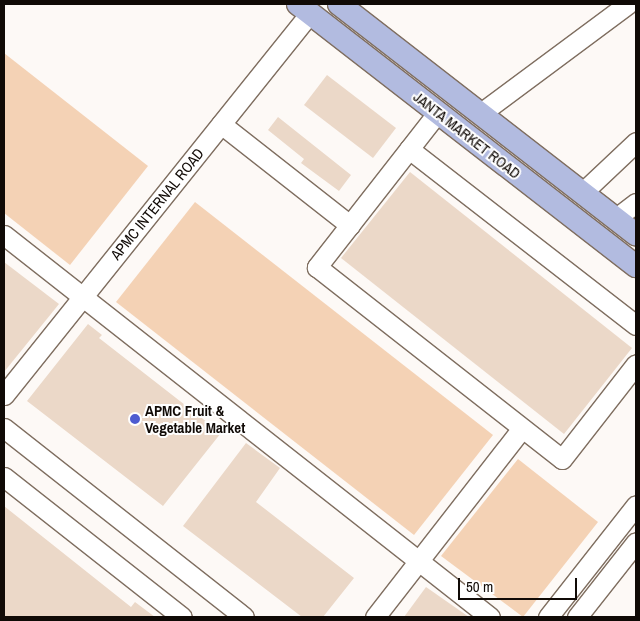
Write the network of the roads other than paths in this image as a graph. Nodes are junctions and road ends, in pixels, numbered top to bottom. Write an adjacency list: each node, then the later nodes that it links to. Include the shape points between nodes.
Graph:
1 (339, 4): 5 (main road, JANTA MARKET ROAD)
2 (628, 4): 5 (street)
3 (304, 8): 4 (main road, JANTA MARKET ROAD); 6 (street, APMC INTERNAL ROAD)
4 (438, 112): 8 (street); 15 (main road, JANTA MARKET ROAD)
5 (480, 113): 9 (main road, JANTA MARKET ROAD)
6 (221, 124): 12 (street); 16 (street, APMC INTERNAL ROAD)
7 (636, 142): 9 (street)
8 (409, 149): 12 (street); 17 (street)
9 (583, 192): 11 (main road, JANTA MARKET ROAD)
10 (636, 203): 11 (street)
11 (616, 218): 13 (main road, JANTA MARKET ROAD)
12 (350, 225): 21 (street, via 317,267)
13 (636, 234)
14 (4, 235): 16 (street)
15 (636, 266)
16 (83, 296): 19 (street, APMC INTERNAL ROAD); 25 (street)
17 (636, 325)
18 (636, 364): 21 (street, via 562,459)
19 (4, 395)
20 (4, 428): 27 (street)
21 (522, 428): 25 (street)
22 (4, 477): 26 (street)
23 (636, 505): 30 (street)
24 (636, 542): 31 (street)
25 (419, 561): 28 (street); 29 (street)
26 (182, 617)
27 (244, 617)
28 (375, 617)
29 (490, 617)
30 (548, 617)
31 (577, 617)

